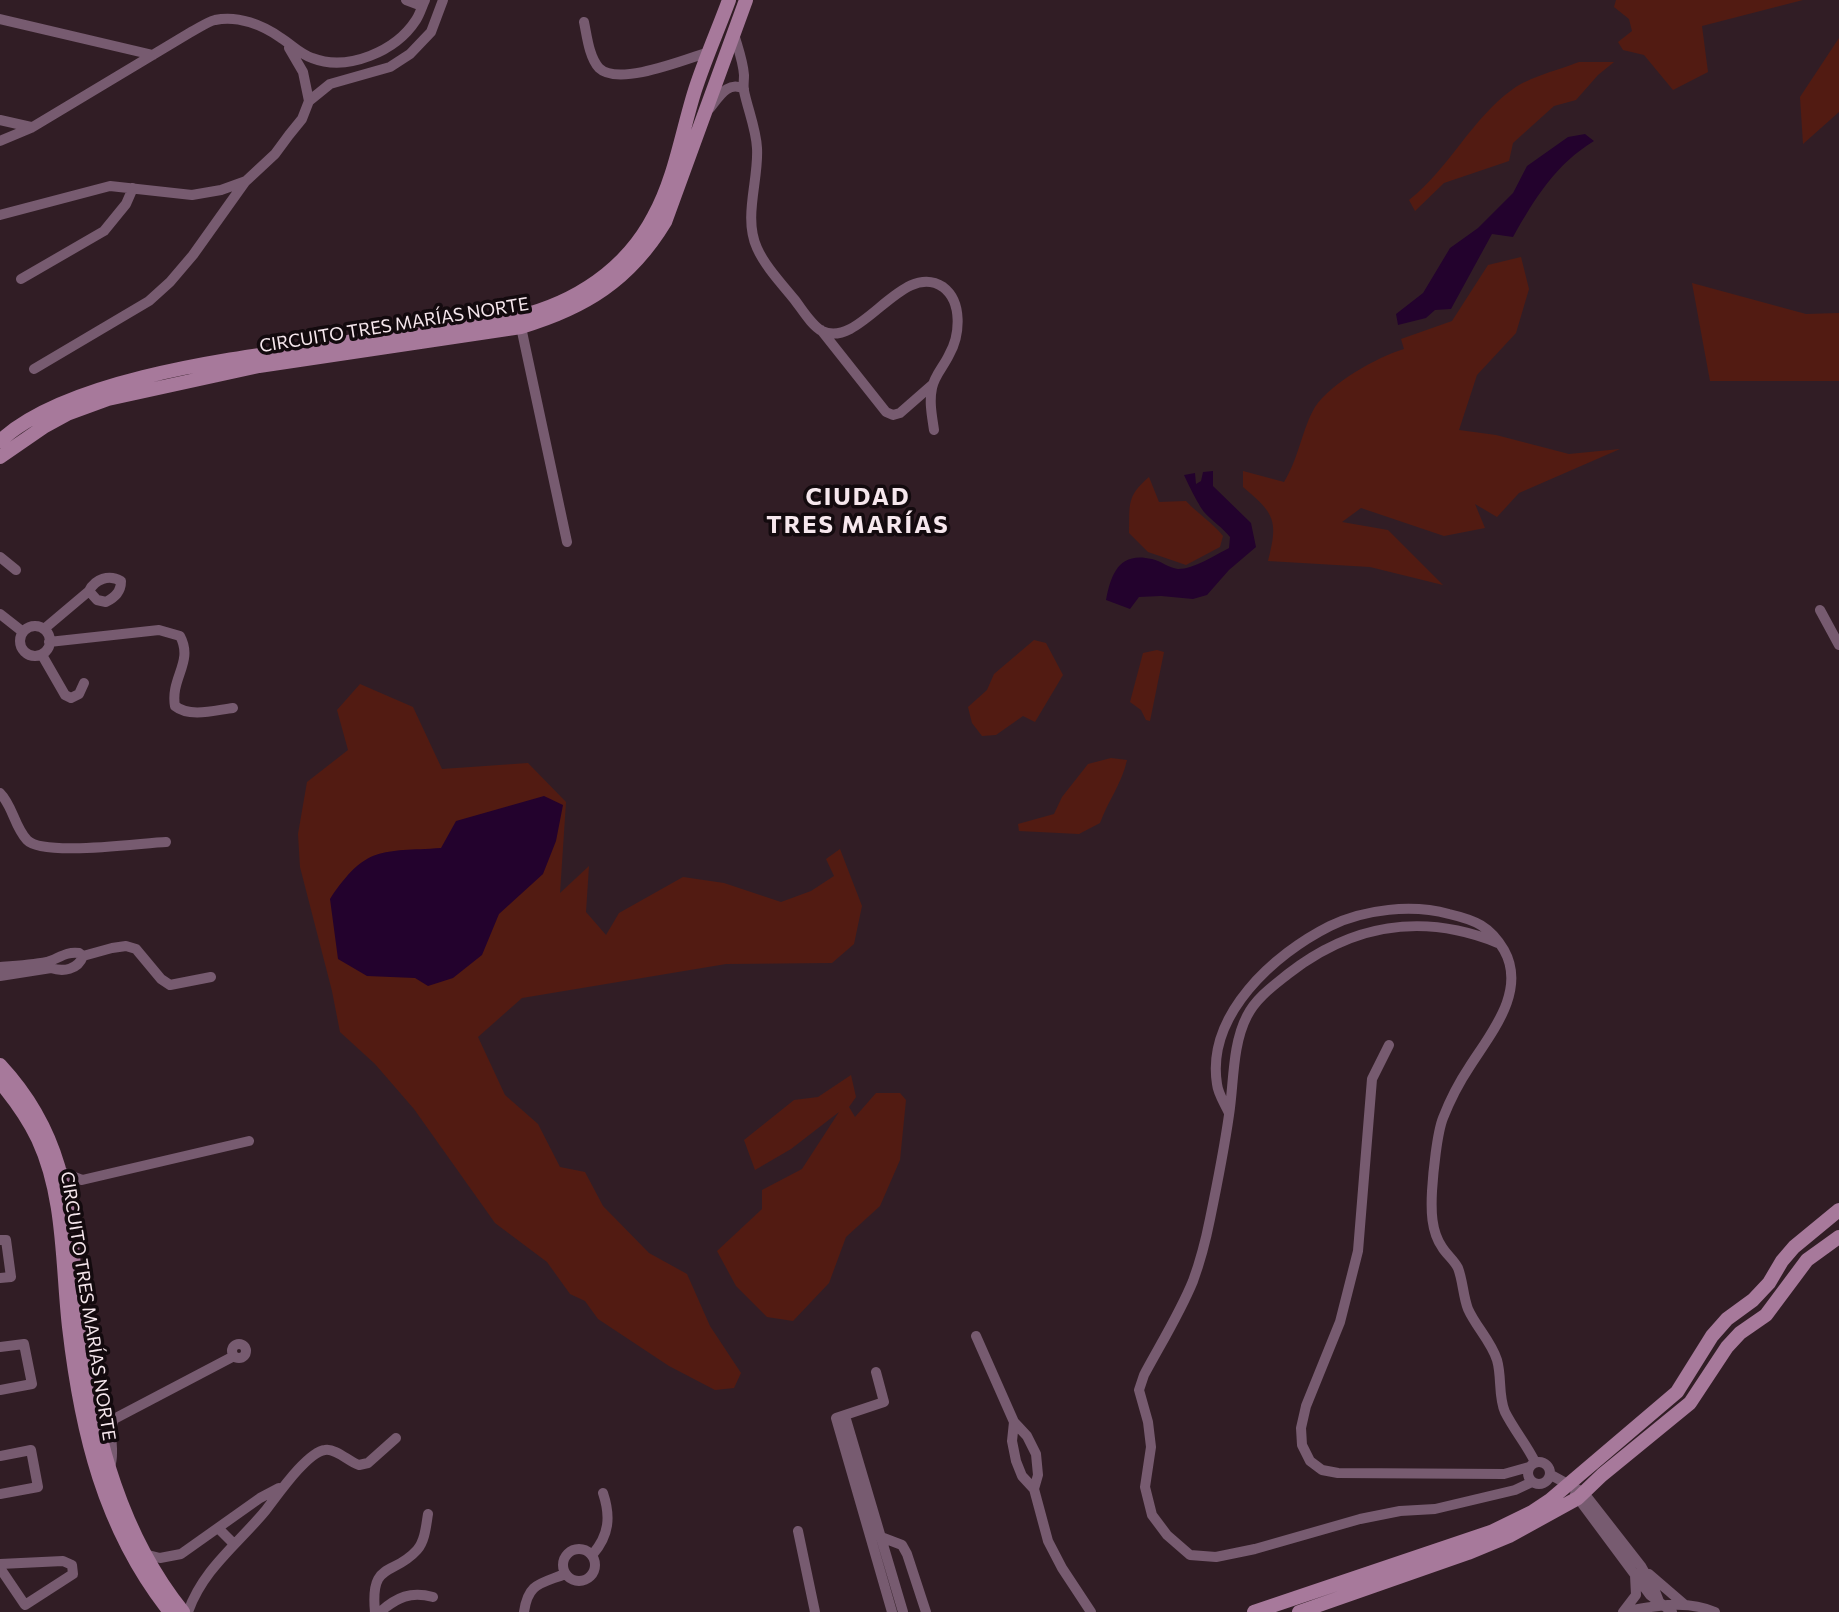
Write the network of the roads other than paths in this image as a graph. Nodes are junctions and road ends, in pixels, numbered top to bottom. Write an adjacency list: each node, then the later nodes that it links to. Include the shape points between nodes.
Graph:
1 (406, 0): 5 (street)
2 (443, 0): 13 (street, via 431,32 410,54 390,67 330,84)
3 (729, 0): 10 (street, CIRCUITO TRES MARÍAS NORTE)
4 (746, 0): 8 (street, CIRCUITO TRES MARÍAS NORTE)
5 (424, 3): 9 (street, via 416,20 395,42 365,58 327,62 298,51)
6 (0, 19): 11 (street)
7 (584, 22): 10 (street, via 594,61 613,75 648,71)
8 (734, 34): 12 (street); 14 (street, CIRCUITO TRES MARÍAS NORTE)
9 (281, 38): 11 (street, via 259,24 215,20); 13 (street, via 303,72)
10 (709, 52): 22 (street, CIRCUITO TRES MARÍAS NORTE, via 655,215 637,244)
11 (153, 54): 16 (street)
12 (744, 89): 14 (street, via 731,87 723,92); 24 (street, via 757,145 751,220 756,247)
13 (309, 100): 18 (street, via 302,119 275,154)
14 (703, 117): 22 (street, CIRCUITO TRES MARÍAS NORTE, via 665,222 652,244 630,268)
15 (0, 120): 16 (street)
16 (31, 128): 17 (street)
17 (0, 141)
18 (246, 181): 19 (street, via 192,195); 26 (street, via 193,255 156,295)
19 (133, 188): 20 (street, via 110,186); 21 (street, via 104,231)
20 (0, 215)
21 (21, 279)
22 (587, 295): 23 (street, CIRCUITO TRES MARÍAS NORTE); 25 (street, CIRCUITO TRES MARÍAS NORTE, via 517,317)
23 (521, 327): 25 (street, CIRCUITO TRES MARÍAS NORTE); 31 (street)
24 (821, 330): 27 (street, via 886,412 900,413); 27 (street, via 832,333 851,328 903,288 933,282 955,303 957,318 951,353)
25 (258, 360): 29 (street, CIRCUITO TRES MARÍAS NORTE, via 125,383 76,398); 30 (street, CIRCUITO TRES MARÍAS NORTE, via 77,410 45,425)
26 (34, 369)
27 (932, 384): 28 (street)
28 (934, 430)
29 (0, 441)
30 (0, 457)
31 (567, 542)
32 (0, 556): 33 (street)
33 (16, 570)
34 (89, 591): 37 (street)
35 (1820, 610): 40 (street)
36 (0, 614): 38 (street)
37 (44, 629): 38 (street, via 30,627); 39 (street)
38 (23, 632): 41 (street, via 24,652)
39 (49, 642): 41 (street); 43 (street, via 159,630 172,633 180,636 186,656 174,692 175,706 197,712)
40 (1839, 645)
41 (42, 654): 42 (street, via 65,695 79,694)
42 (84, 683)
43 (233, 708)
44 (0, 793): 45 (street, via 27,840 37,847)
45 (166, 842)
46 (1498, 943): 55 (street, via 1479,935 1418,926 1390,927 1324,949 1265,993 1247,1016); 55 (street, via 1489,929 1472,919 1401,909 1332,925 1307,940 1261,976 1234,1007 1219,1043 1217,1085); 74 (street, via 1511,975 1507,1005 1442,1119 1432,1190 1433,1229 1457,1267 1469,1310 1497,1361 1505,1411)
47 (83, 956): 48 (street, via 64,954); 48 (street, via 68,970); 51 (street, via 126,946 136,949 170,985)
48 (50, 965): 49 (street); 50 (street)
49 (0, 967)
50 (0, 976)
51 (211, 977)
52 (1389, 1045): 74 (street, via 1371,1079 1358,1251 1340,1322 1306,1406 1302,1445 1316,1466 1338,1473 1504,1474)
53 (0, 1065): 57 (street, CIRCUITO TRES MARÍAS NORTE, via 38,1116)
54 (0, 1082): 75 (street, CIRCUITO TRES MARÍAS NORTE, via 39,1141 52,1184 86,1433)
55 (1229, 1114): 77 (street, via 1193,1282 1139,1390 1151,1447 1145,1487 1152,1515 1167,1535 1190,1555 1216,1557 1360,1519 1435,1509)
56 (249, 1141): 58 (street)
57 (59, 1171): 58 (street); 59 (street, CIRCUITO TRES MARÍAS NORTE)
58 (82, 1180): 59 (street)
59 (67, 1199): 69 (street, CIRCUITO TRES MARÍAS NORTE)
60 (1839, 1210): 78 (street, via 1794,1247 1769,1283 1727,1319 1677,1392)
61 (1839, 1237): 83 (street, via 1807,1261 1766,1315 1727,1347 1690,1403)
62 (0, 1240): 63 (street, via 6,1240 11,1277)
63 (0, 1279)
64 (976, 1336): 71 (street)
65 (0, 1347): 68 (street, via 24,1344 32,1384)
66 (234, 1356): 70 (street)
67 (876, 1372): 87 (street, via 884,1402 845,1416)
68 (0, 1390)
69 (93, 1411): 70 (street); 75 (street, CIRCUITO TRES MARÍAS NORTE)
70 (114, 1419): 75 (street, via 110,1427 112,1460)
71 (1014, 1422): 80 (street, via 1016,1461); 80 (street, via 1036,1454)
72 (396, 1438): 79 (street, via 368,1463 359,1465 326,1450)
73 (0, 1456): 82 (street, via 31,1450 38,1488)
74 (1532, 1465): 76 (street, via 1543,1462); 77 (street, via 1528,1475)
75 (106, 1474): 89 (street, CIRCUITO TRES MARÍAS NORTE); 97 (street, CIRCUITO TRES MARÍAS NORTE, via 136,1565)
76 (1550, 1475): 77 (street, via 1547,1482); 78 (street)
77 (1532, 1482)
78 (1569, 1484): 83 (street); 106 (street, via 1532,1512 1491,1532)
79 (283, 1486): 85 (street); 88 (street)
80 (1034, 1489): 105 (street, via 1048,1541)
81 (603, 1493): 90 (street, via 609,1510 601,1544)
82 (0, 1494)
83 (1581, 1495): 92 (street); 107 (street, via 1509,1536 1468,1553)
84 (428, 1514): 99 (street, via 417,1550 380,1575 375,1587)
85 (218, 1528): 88 (street); 89 (street, via 181,1554 160,1558)
86 (798, 1531): 101 (street)
87 (876, 1533): 102 (street); 103 (street); 104 (street, via 902,1545)
88 (233, 1543): 98 (street)
89 (144, 1554): 98 (street, CIRCUITO TRES MARÍAS NORTE, via 160,1584)
90 (593, 1554): 93 (street, via 581,1548 569,1551 562,1562); 93 (street, via 596,1567 589,1579 576,1582)
91 (0, 1566): 91 (street, via 63,1561 72,1565 73,1574 25,1605)
92 (1637, 1569): 95 (street); 96 (street); 108 (street, via 1636,1595)
93 (565, 1574): 100 (street, via 530,1590)
94 (433, 1597): 99 (street, via 406,1594)
95 (1660, 1604): 96 (street); 108 (street); 109 (street); 110 (street)
96 (1686, 1605): 111 (street)
97 (170, 1612)
98 (185, 1612)
99 (378, 1612)
100 (524, 1612)
101 (815, 1612)
102 (892, 1612)
103 (903, 1612)
104 (926, 1612)
105 (1091, 1612)
106 (1254, 1612)
107 (1298, 1612)
108 (1623, 1612)
109 (1652, 1612)
110 (1672, 1612)
111 (1715, 1612)

